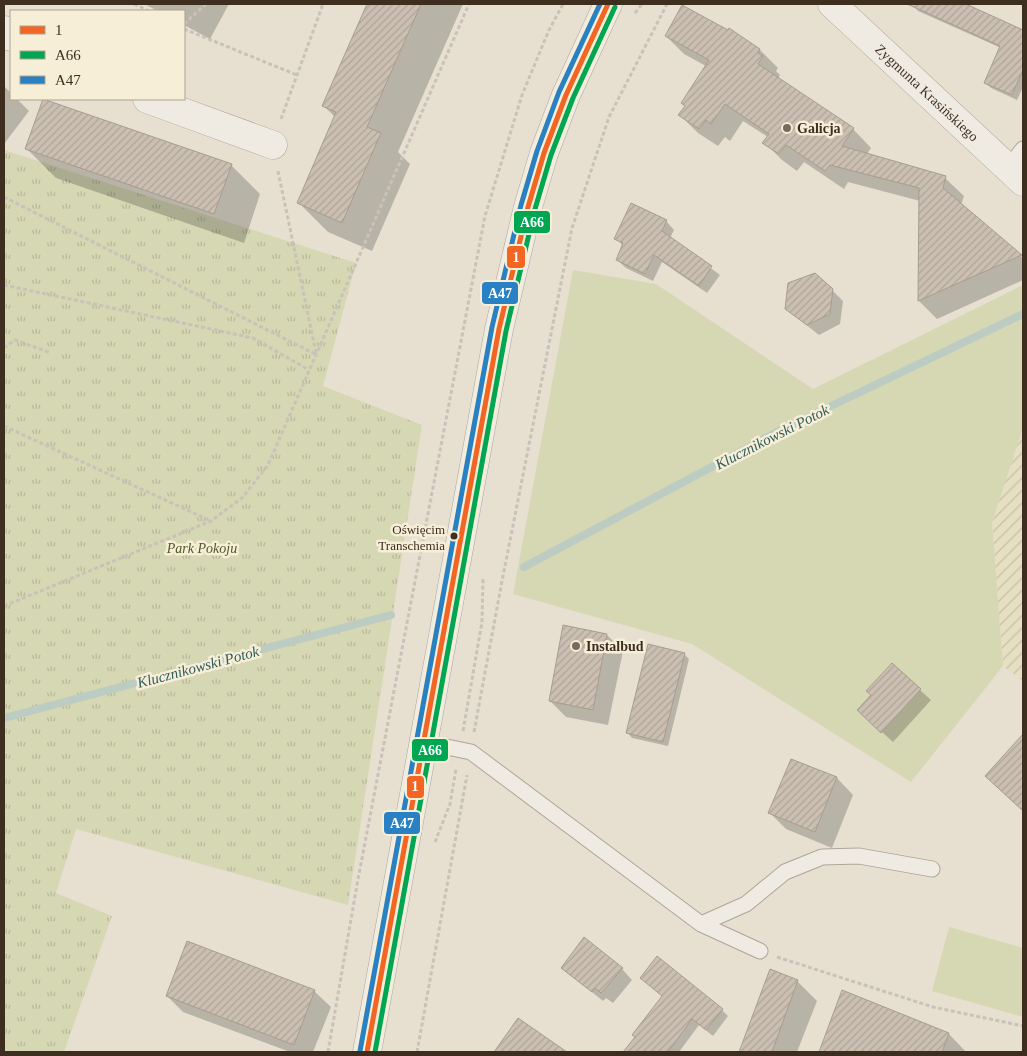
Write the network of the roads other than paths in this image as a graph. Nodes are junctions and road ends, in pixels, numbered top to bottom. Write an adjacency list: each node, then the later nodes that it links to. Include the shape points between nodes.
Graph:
1 (608, 4): 6 (street, via 566,95 544,153 516,255 483,408)
2 (832, 4): 5 (street, Zygmunta Krasińskiego)
3 (150, 100): 4 (street)
4 (273, 145)
5 (1018, 166)
6 (423, 742): 8 (lane, via 466,750); 10 (street)
7 (932, 869): 8 (lane, via 859,856 822,856 785,872 746,904)
8 (701, 924): 9 (lane)
9 (760, 951)
10 (367, 1052)

